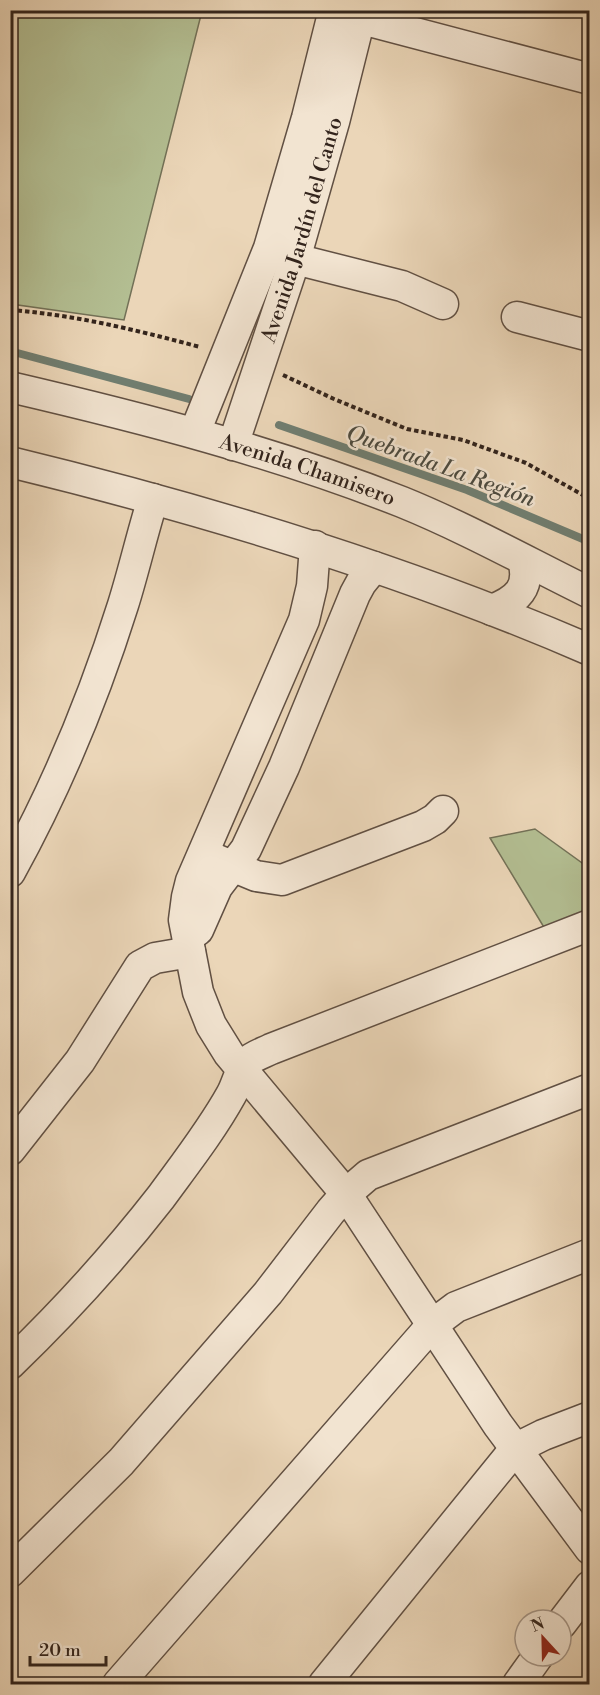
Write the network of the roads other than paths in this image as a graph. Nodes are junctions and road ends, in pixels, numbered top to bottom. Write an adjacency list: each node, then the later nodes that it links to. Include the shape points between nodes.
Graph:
1 (347, 13): 2 (street); 3 (street, Avenida Jardín del Canto, via 307,118)
2 (590, 79)
3 (282, 254): 4 (street, via 402,286); 8 (street, Avenida Jardín del Canto, via 226,354); 9 (street, Avenida Jardín del Canto, via 261,364)
4 (443, 304)
5 (517, 317): 6 (street)
6 (590, 336)
7 (10, 387): 8 (street, Avenida Chamisero)
8 (195, 432): 9 (street, Avenida Chamisero)
9 (233, 445): 13 (street, Avenida Chamisero, via 401,502)
10 (10, 462): 11 (street)
11 (153, 499): 12 (street); 21 (street, via 124,604 90,701 48,799)
12 (315, 546): 14 (street); 19 (street, via 304,620)
13 (523, 560): 15 (street, Avenida Chamisero); 16 (street, via 526,574 521,590 510,602)
14 (374, 567): 16 (street); 20 (street, via 358,588 284,767 246,849)
15 (590, 593)
16 (492, 610): 17 (street)
17 (590, 650)
18 (442, 811): 20 (street, via 423,826 282,880 256,876)
19 (202, 854): 20 (street); 23 (street, via 184,914)
20 (232, 866): 23 (street)
21 (10, 872)
22 (590, 925): 24 (street, via 271,1049 251,1059)
23 (189, 944): 24 (street, via 202,1006 217,1037); 26 (street, via 141,966 80,1061)
24 (242, 1070): 27 (street); 30 (street, via 226,1103 160,1198 110,1259)
25 (590, 1089): 27 (street, via 368,1175)
26 (10, 1150)
27 (346, 1194): 29 (street); 34 (street, via 268,1293 121,1461)
28 (590, 1254): 29 (street, via 456,1307)
29 (432, 1325): 32 (street); 38 (street)
30 (10, 1364)
31 (590, 1417): 32 (street)
32 (515, 1449): 33 (street); 39 (street)
33 (590, 1549)
34 (10, 1572)
35 (590, 1586): 36 (street)
36 (573, 1608)
37 (529, 1668): 40 (street)
38 (118, 1684)
39 (324, 1684)
40 (518, 1684)

